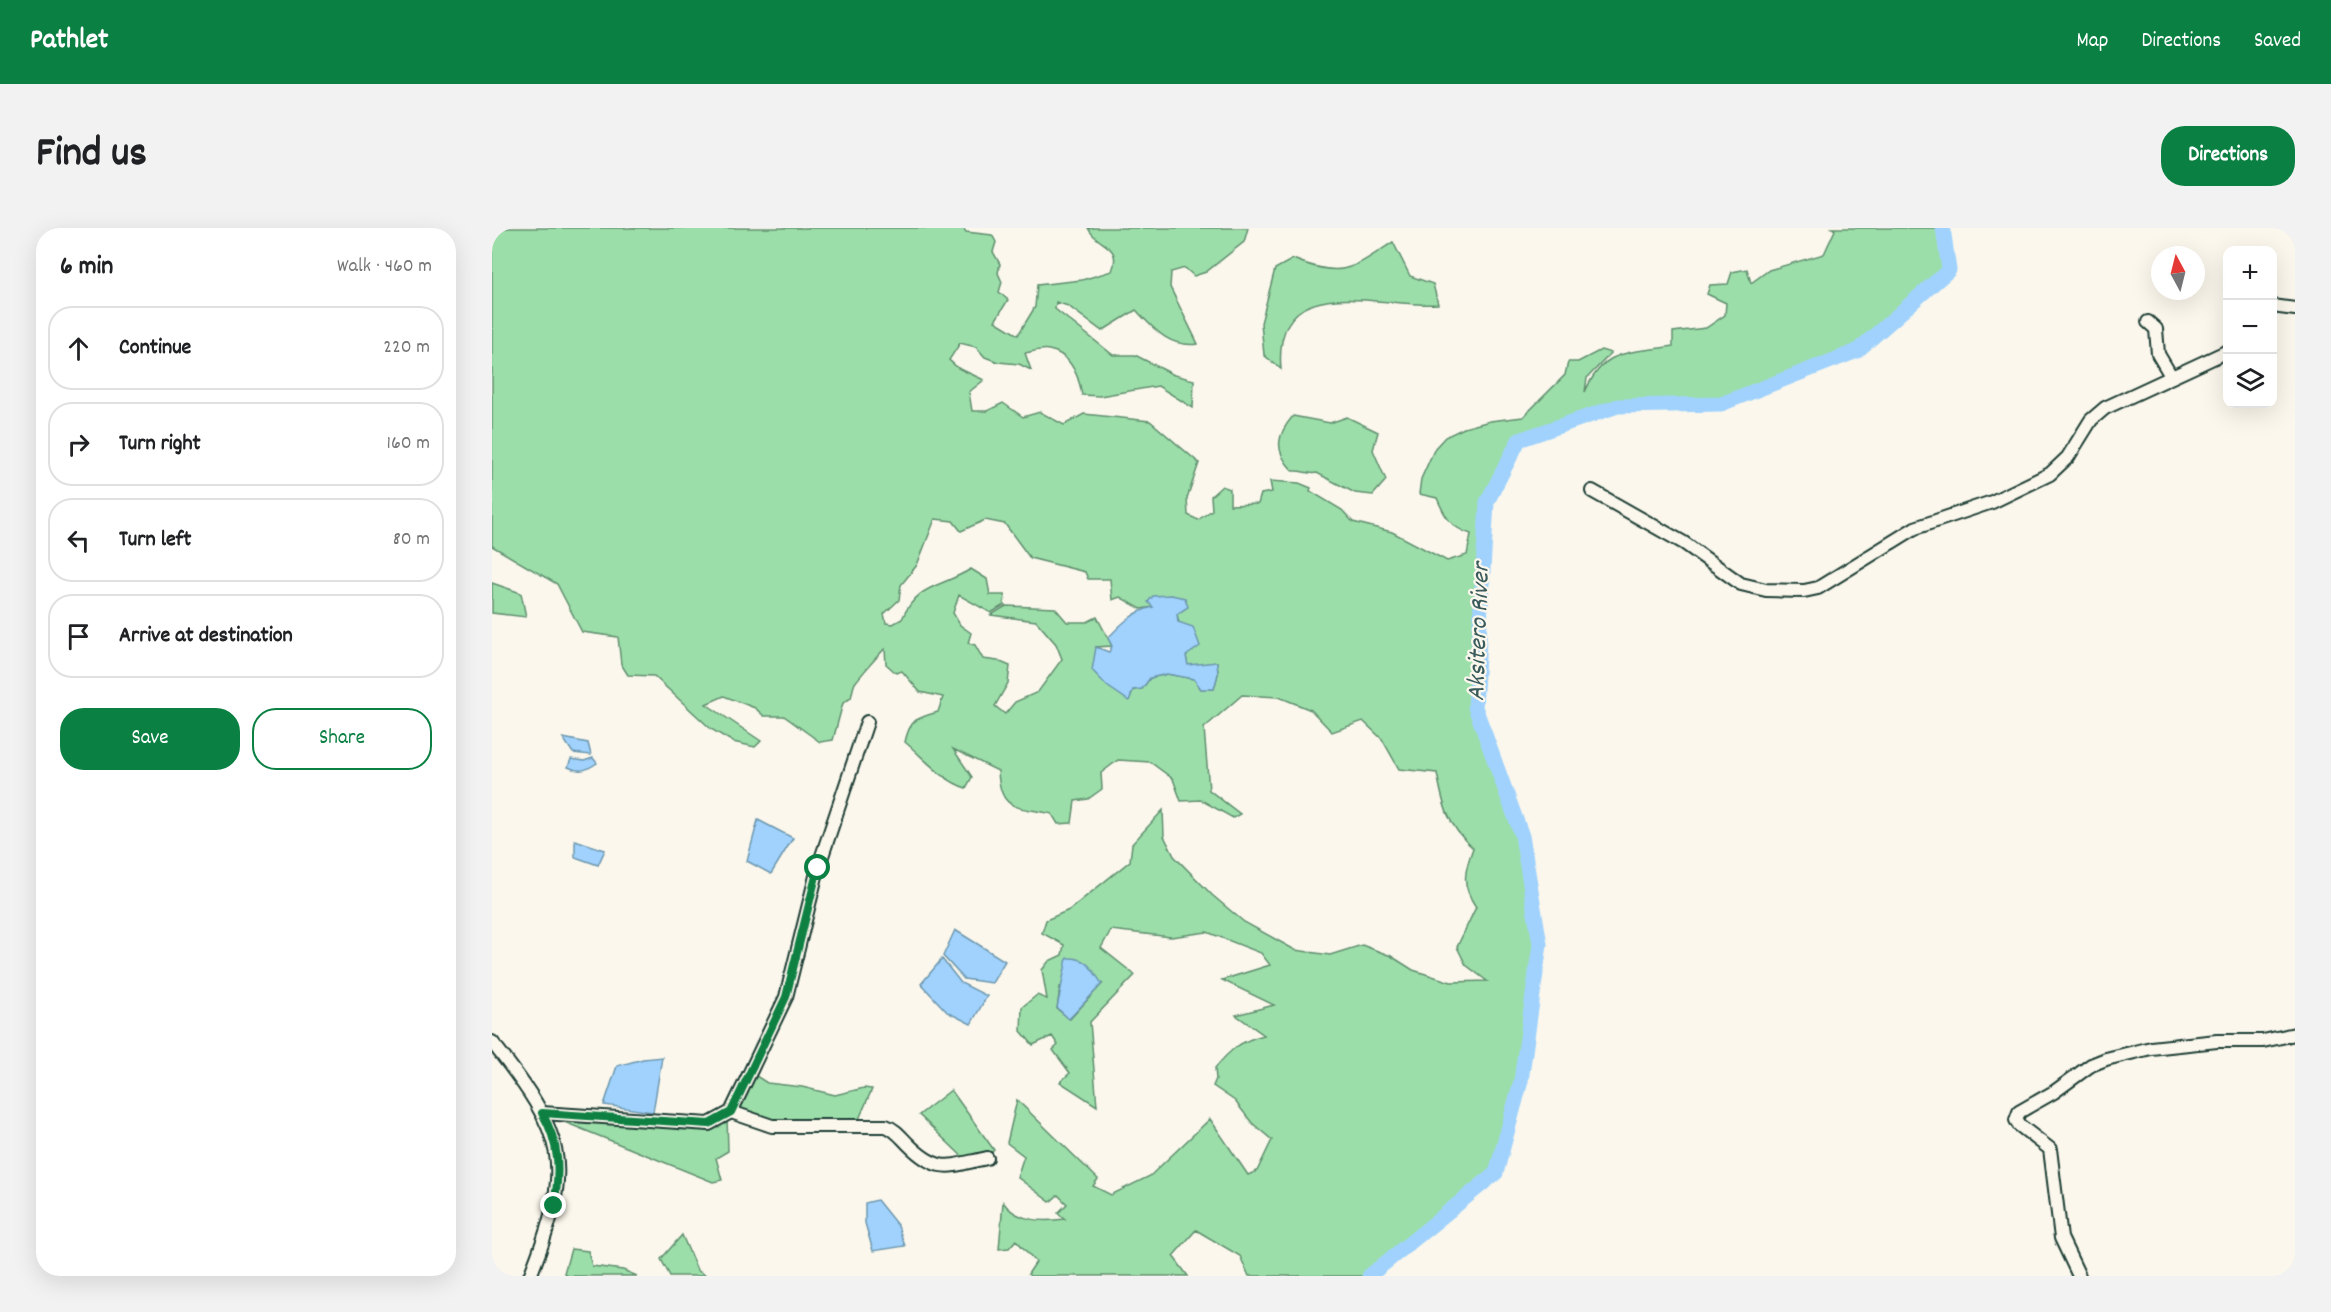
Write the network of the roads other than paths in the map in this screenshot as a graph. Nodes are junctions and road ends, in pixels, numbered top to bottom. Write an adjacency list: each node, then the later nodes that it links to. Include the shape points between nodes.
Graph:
1 (2277, 307): 2 (street)
2 (2295, 309)
3 (2148, 322): 5 (street, via 2156,328 2158,354)
4 (2223, 353): 5 (street)
5 (2171, 376): 6 (street, via 2105,408 2091,420 2068,457 2050,474 1992,502 1915,528 1813,589 1776,591 1741,584 1684,543)
6 (1592, 492)
7 (867, 722): 10 (street, via 818,868 790,987)
8 (2295, 1034): 14 (street, via 2263,1041 2151,1048 2106,1059 2019,1112 2019,1125 2050,1149 2061,1238)
9 (492, 1042): 11 (street)
10 (731, 1112): 11 (street, via 709,1124); 12 (street, via 772,1126 886,1126 920,1156 940,1165 959,1166)
11 (542, 1113): 13 (street, via 557,1150 558,1185)
12 (987, 1158)
13 (530, 1276)
14 (2079, 1276)

